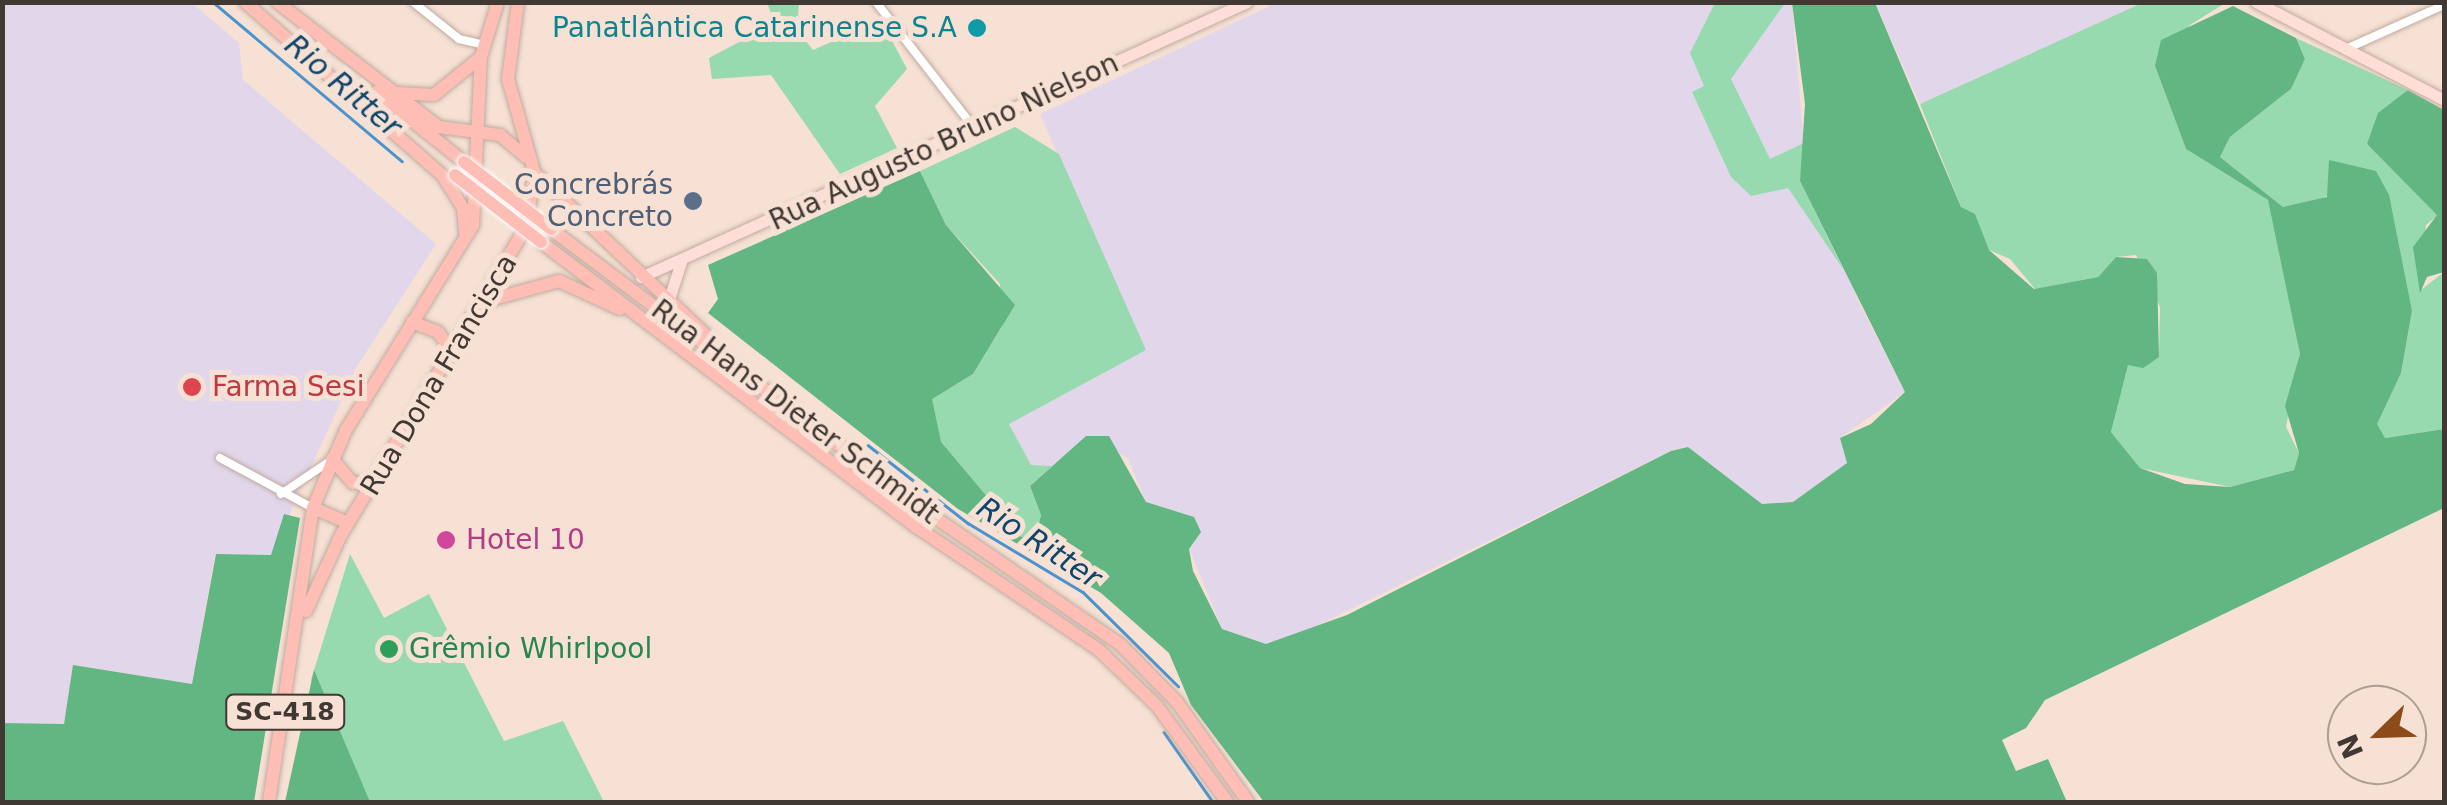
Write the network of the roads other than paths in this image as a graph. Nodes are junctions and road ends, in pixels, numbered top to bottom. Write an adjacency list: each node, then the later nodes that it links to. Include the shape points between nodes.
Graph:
1 (247, 2): 19 (main road, via 443,176 463,208); 27 (main road, Rua Hans Dieter Schmidt, bridge, via 454,175)
2 (266, 2): 26 (main road, Rua Hans Dieter Schmidt, bridge, via 464,162)
3 (277, 2): 14 (main road)
4 (413, 2): 12 (street)
5 (498, 2): 12 (main road, Rua Dona Francisca)
6 (518, 2): 13 (main road, Rua Dona Francisca)
7 (876, 2): 16 (street)
8 (1246, 2): 16 (main road, Rua Augusto Bruno Nielson)
9 (2256, 2): 11 (main road)
10 (2444, 5): 11 (street)
11 (2346, 49): 15 (main road)
12 (482, 51): 13 (main road); 14 (main road, via 434,95); 17 (main road, Rua Dona Francisca)
13 (508, 53): 18 (main road, Rua Dona Francisca)
14 (385, 88): 17 (main road, via 439,127)
15 (2444, 100)
16 (974, 128): 20 (main road, Rua Augusto Bruno Nielson)
17 (477, 135): 18 (main road, via 500,135); 19 (main road, Rua Dona Francisca / SC-418, via 473,225)
18 (532, 167): 21 (main road); 22 (main road, Rua Dona Francisca / SC-418, via 527,226)
19 (464, 244): 24 (main road, Rua Dona Francisca / SC-418)
20 (681, 262): 21 (main road, Rua Augusto Bruno Nielson); 23 (main road)
21 (640, 277): 23 (main road)
22 (488, 302): 25 (main road, Rua Dona Francisca / SC-418); 27 (main road, via 538,280 581,287)
23 (668, 302): 26 (main road)
24 (412, 322): 25 (main road, via 438,332); 29 (main road, Rua Dona Francisca / SC-418)
25 (454, 354): 30 (main road, Rua Dona Francisca / SC-418)
26 (756, 380): 37 (main road, Rua Hans Dieter Schmidt, via 1120,644 1186,714)
27 (744, 393): 36 (main road, Rua Hans Dieter Schmidt, via 1116,664)
28 (220, 458): 31 (street)
29 (332, 459): 30 (main road, via 353,483); 31 (street); 32 (main road, Rua Dona Francisca / SC-418)
30 (374, 483): 33 (main road, Rua Dona Francisca / SC-418)
31 (280, 494): 32 (street)
32 (313, 508): 33 (main road); 34 (main road, Rua Dona Francisca / SC-418)
33 (348, 524): 34 (main road, Rua Dona Francisca / SC-418)
34 (302, 622): 35 (main road, Rua Dona Francisca / SC-418)
35 (269, 802)
36 (1226, 802)
37 (1248, 802)

